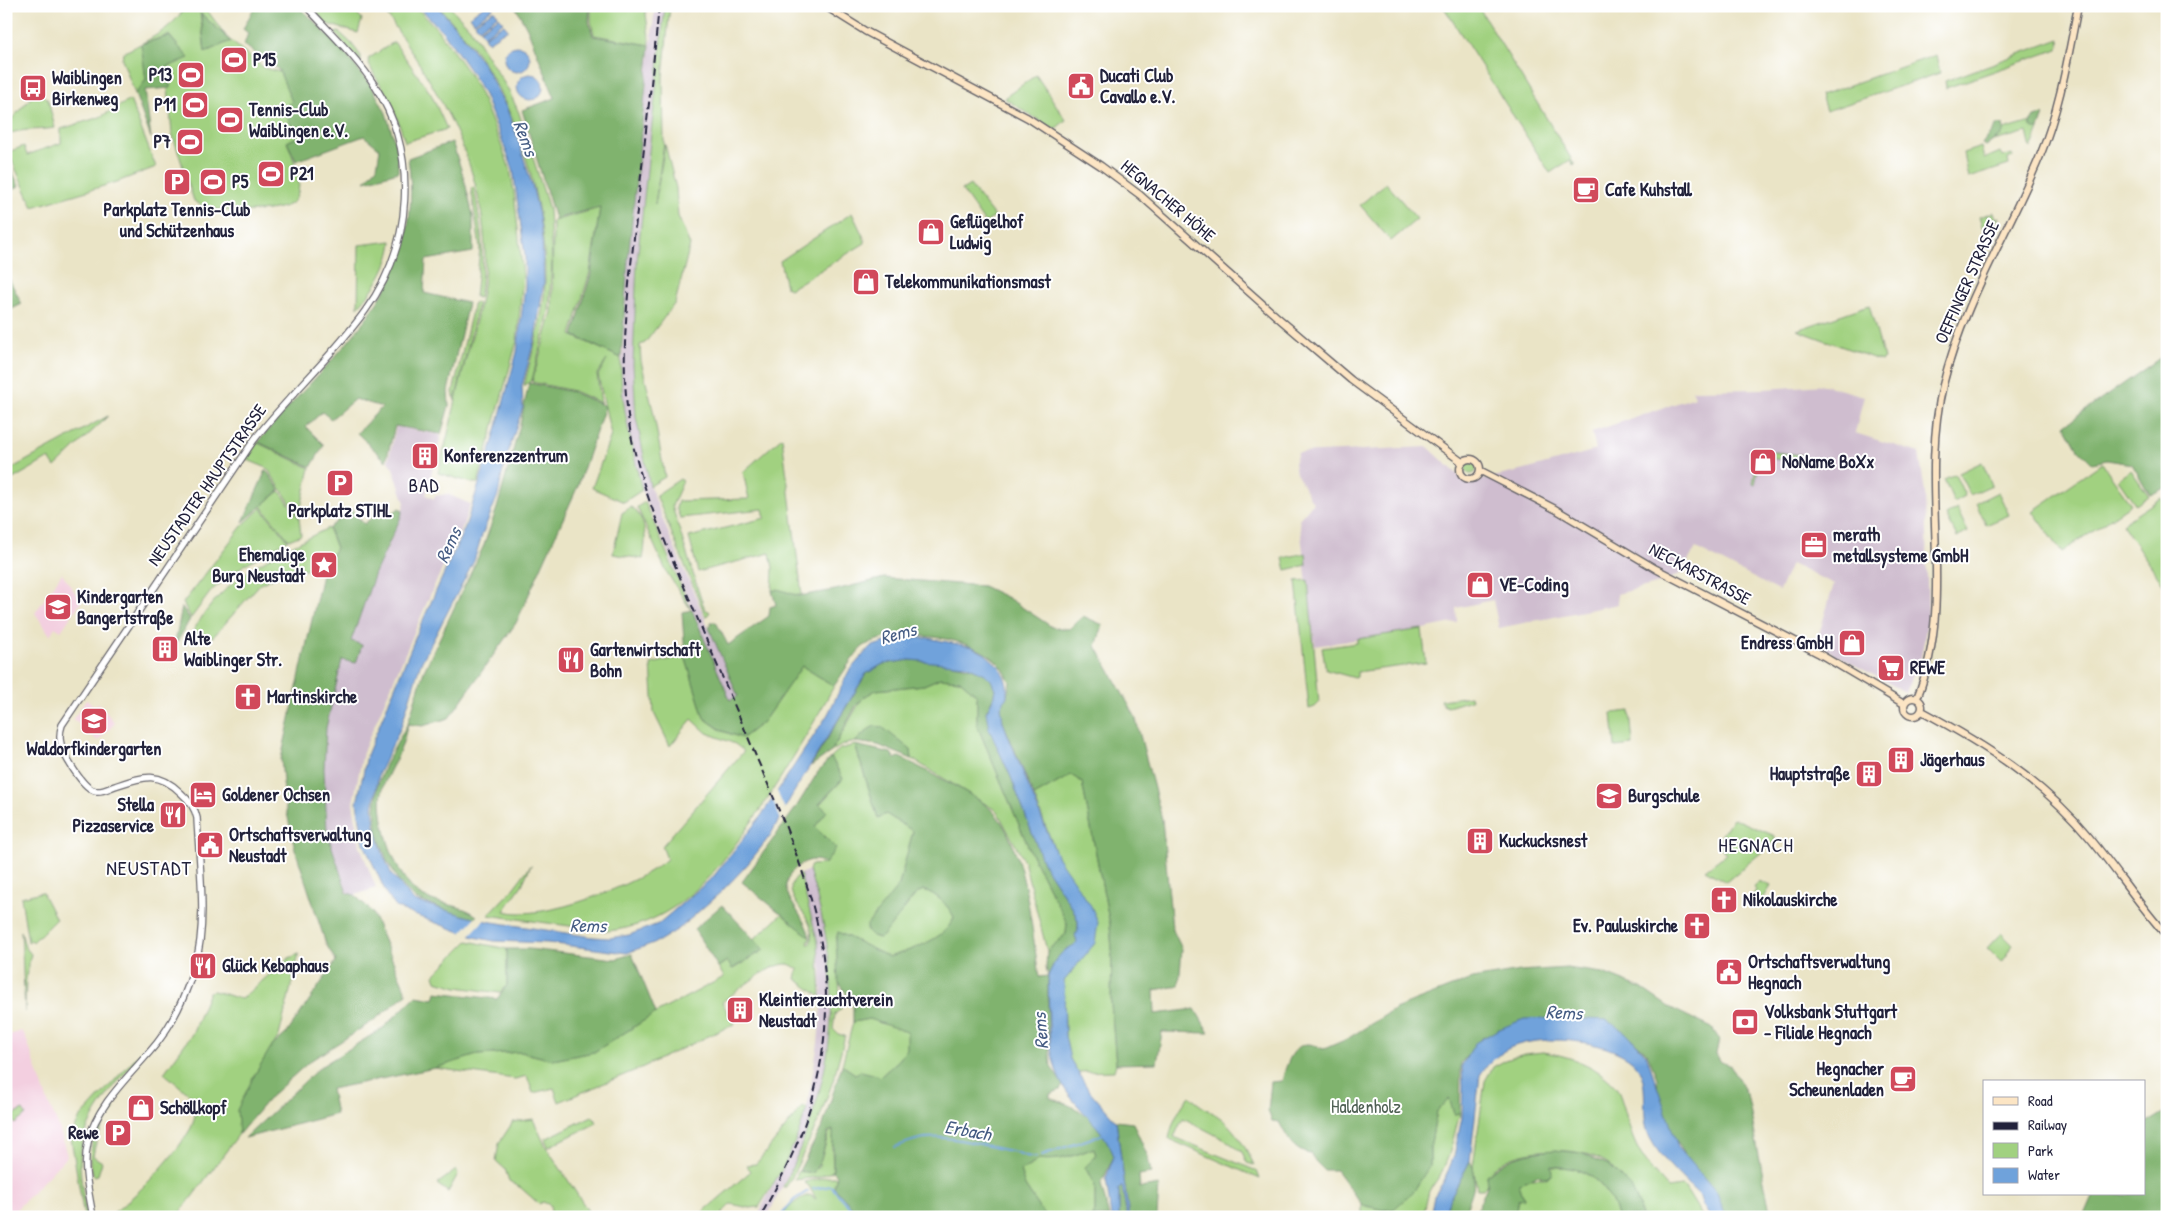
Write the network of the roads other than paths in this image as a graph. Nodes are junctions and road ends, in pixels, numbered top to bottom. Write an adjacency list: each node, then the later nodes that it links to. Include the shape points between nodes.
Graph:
1 (306, 6): 10 (street, NEUSTADTER HAUPTSTRASSE, via 346,48 380,94 398,137 405,178 404,212 398,246 377,292 353,327 254,440 62,725 60,741 63,752 90,789 98,791 146,777 158,778 170,783 191,804 197,826 201,943 195,967 168,1028 113,1095 92,1130 85,1160)
2 (825, 6): 4 (main road, HEGNACHER HÖHE, via 865,31 1028,118 1101,166 1140,195 1344,374)
3 (2078, 6): 6 (main road, OEFFINGER STRASSE, via 2062,87 2048,136 1972,299 1959,330 1943,386 1933,454 1936,616 1929,658)
4 (1462, 462): 5 (main road, via 1474,458 1480,464); 5 (main road, via 1460,470 1464,477 1475,478)
5 (1480, 471): 7 (main road, NECKARSTRASSE, via 1555,509 1656,569 1851,671)
6 (1917, 698): 7 (main road, via 1910,698); 8 (main road, via 1922,704)
7 (1904, 704): 8 (main road, via 1910,716)
8 (1922, 711): 9 (main road, via 1982,744 2057,801)
9 (2167, 936)
10 (93, 1217)

